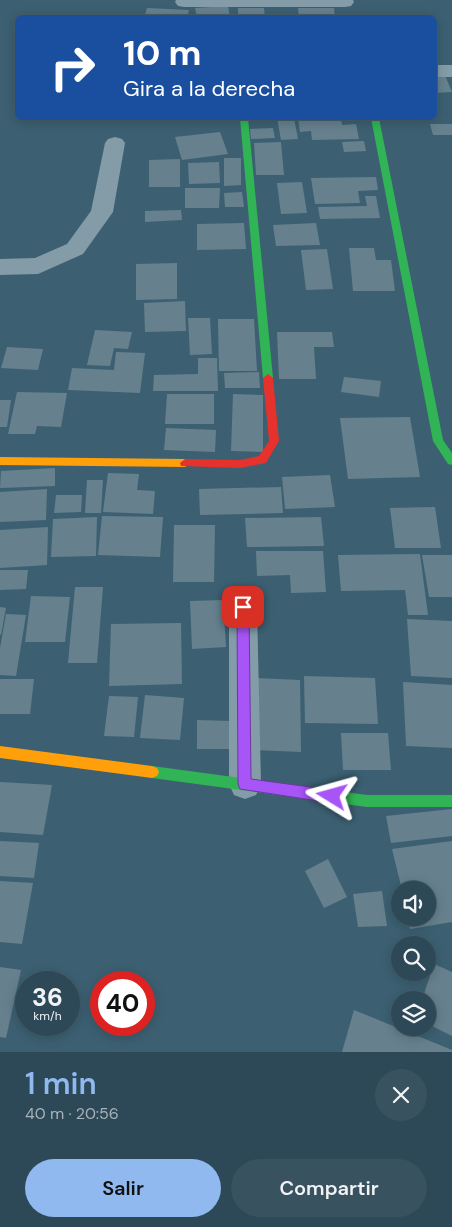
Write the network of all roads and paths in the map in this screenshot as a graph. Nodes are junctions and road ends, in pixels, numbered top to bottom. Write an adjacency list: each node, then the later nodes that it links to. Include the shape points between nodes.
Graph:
1 (184, 2): 2 (street)
2 (346, 7)
3 (437, 71): 4 (street)
4 (452, 71)
5 (244, 120): 9 (street, via 274,441 262,460 240,464)
6 (375, 120): 10 (street, via 438,441)
7 (115, 143): 8 (street, via 102,212 75,250 38,266)
8 (0, 266)
9 (0, 461)
10 (452, 461)
11 (243, 607): 13 (street)
12 (0, 752): 13 (street)
13 (244, 784): 14 (street, via 367,801)
14 (452, 802)

